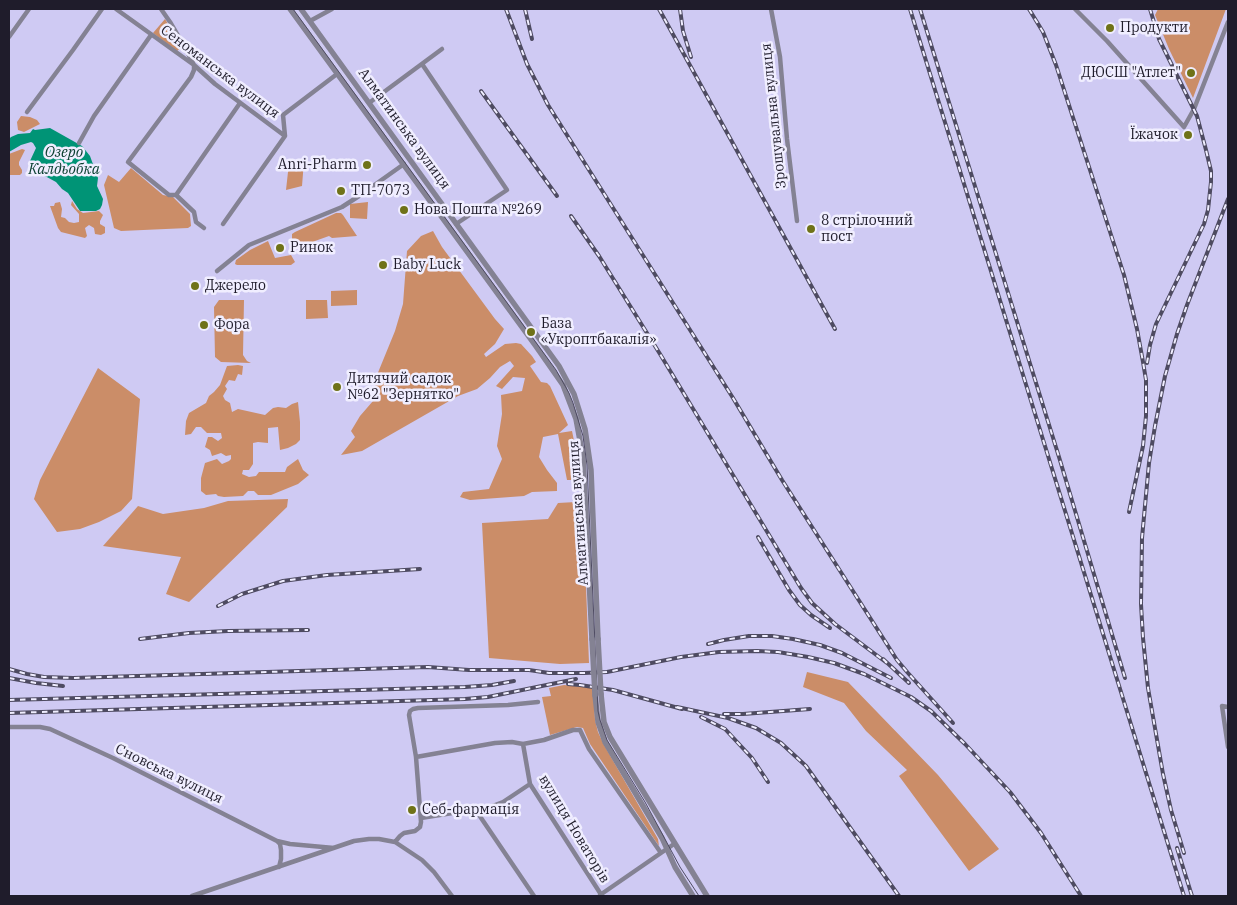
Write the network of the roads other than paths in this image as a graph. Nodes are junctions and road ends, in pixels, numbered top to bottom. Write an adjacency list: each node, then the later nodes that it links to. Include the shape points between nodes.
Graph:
1 (29, 9): 13 (street)
2 (102, 9): 20 (street)
3 (116, 9): 12 (street, Сеноманська вулиця)
4 (161, 9): 16 (street)
5 (290, 9): 17 (street, Алматинська вулиця)
6 (301, 9): 10 (street, Алматинська вулиця)
7 (332, 9): 10 (street)
8 (772, 9): 25 (street, Зрошувальна вулиця)
9 (1075, 9): 11 (street, via 1184,127)
10 (310, 21): 19 (street, Алматинська вулиця)
11 (1228, 22)
12 (151, 35): 16 (street, Сеноманська вулиця); 22 (street)
13 (9, 37)
14 (442, 49): 15 (street)
15 (422, 64): 19 (street); 27 (street, via 507,190)
16 (194, 65): 18 (street, Сеноманська вулиця); 24 (street, via 192,77 128,162 169,195)
17 (337, 74): 21 (street, via 283,114); 23 (street, Алматинська вулиця)
18 (240, 103): 21 (street, Сеноманська вулиця); 24 (street)
19 (369, 103): 27 (street, Алматинська вулиця)
20 (27, 112)
21 (286, 136): 26 (street)
22 (79, 143)
23 (404, 164): 29 (street, via 342,206 249,245); 30 (street, Алматинська вулиця, via 550,366 570,402 585,470)
24 (176, 195): 28 (street, via 194,212 196,222)
25 (797, 221)
26 (223, 224)
27 (456, 224): 30 (street, Алматинська вулиця, via 559,366 578,404 591,470)
28 (204, 228)
29 (216, 271)
30 (595, 639): 31 (street, Алматинська вулиця, bridge)
31 (598, 694): 43 (street, Алматинська вулиця, via 610,737); 45 (street, Алматинська вулиця, via 596,711 601,734 662,838)
32 (538, 702): 37 (street, via 412,709 409,715)
33 (1228, 707): 36 (street, via 1222,706)
34 (9, 727): 41 (street, Сновська вулиця, via 50,729)
35 (523, 744): 37 (street, via 495,744); 38 (street, вулиця Новаторів); 45 (street, Алматинська вулиця, via 580,730 589,748)
36 (1228, 747)
37 (416, 757): 40 (street)
38 (530, 784): 39 (street, via 503,802); 50 (street, вулиця Новаторів)
39 (475, 809): 40 (street); 49 (street)
40 (421, 818): 42 (street, via 420,827 404,833)
41 (277, 841): 44 (street, Сновська вулиця); 46 (street, via 281,850)
42 (395, 842): 44 (street, via 369,839); 48 (street, via 422,860)
43 (674, 844): 45 (street); 52 (street, Алматинська вулиця)
44 (334, 848): 46 (street)
45 (664, 851): 50 (street); 51 (street, Алматинська вулиця)
46 (279, 867): 47 (street)
47 (192, 896)
48 (452, 896)
49 (534, 896)
50 (600, 896)
51 (693, 896)
52 (707, 896)

